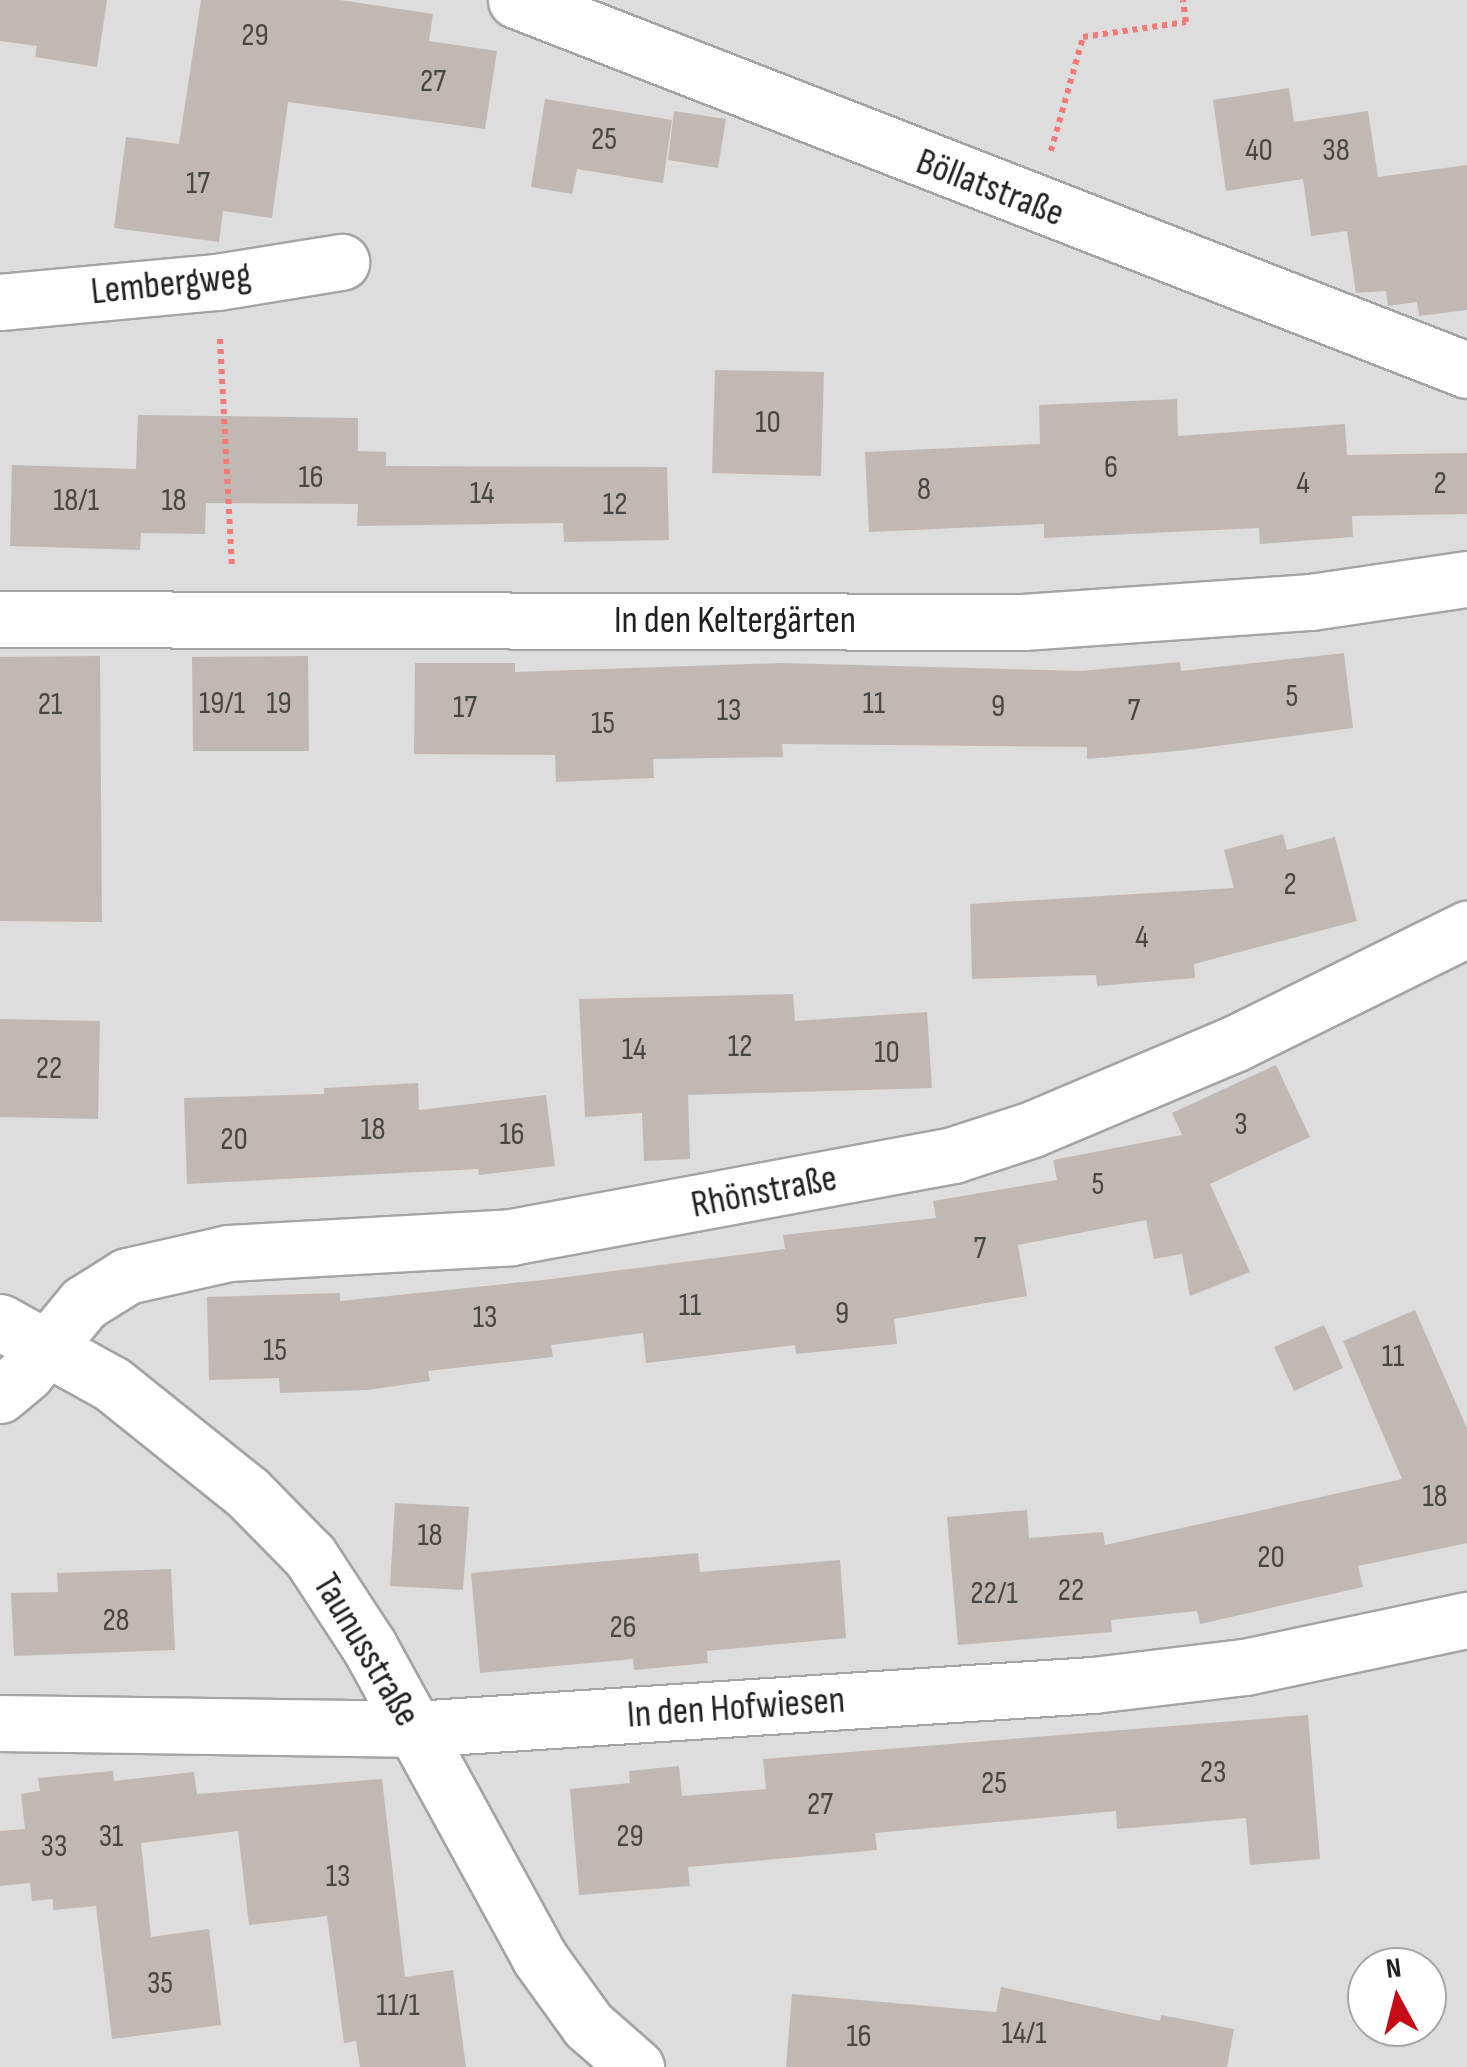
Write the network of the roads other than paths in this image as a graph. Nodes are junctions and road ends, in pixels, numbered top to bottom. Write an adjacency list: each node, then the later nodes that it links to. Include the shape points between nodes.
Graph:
1 (516, 0): 4 (street, Böllatstraße)
2 (341, 262): 3 (street, Lembergweg, via 217,282)
3 (0, 302)
4 (1467, 370)
5 (1467, 579): 6 (street, In den Keltergärten, via 1312,602 1023,622)
6 (0, 619)
7 (1467, 929): 8 (street, Rhönstraße, via 1236,1043 1030,1130 953,1154 511,1237 228,1253 175,1262 127,1276)
8 (22, 1334): 9 (street, Rhönstraße); 12 (street, Taunusstraße, via 112,1384 246,1492 310,1556)
9 (0, 1395)
10 (1467, 1620): 12 (street, In den Hofwiesen, via 1245,1667 1093,1685)
11 (0, 1723): 12 (street, In den Hofwiesen)
12 (414, 1729): 13 (street, Taunusstraße, via 539,1957 588,2025)
13 (636, 2067)

